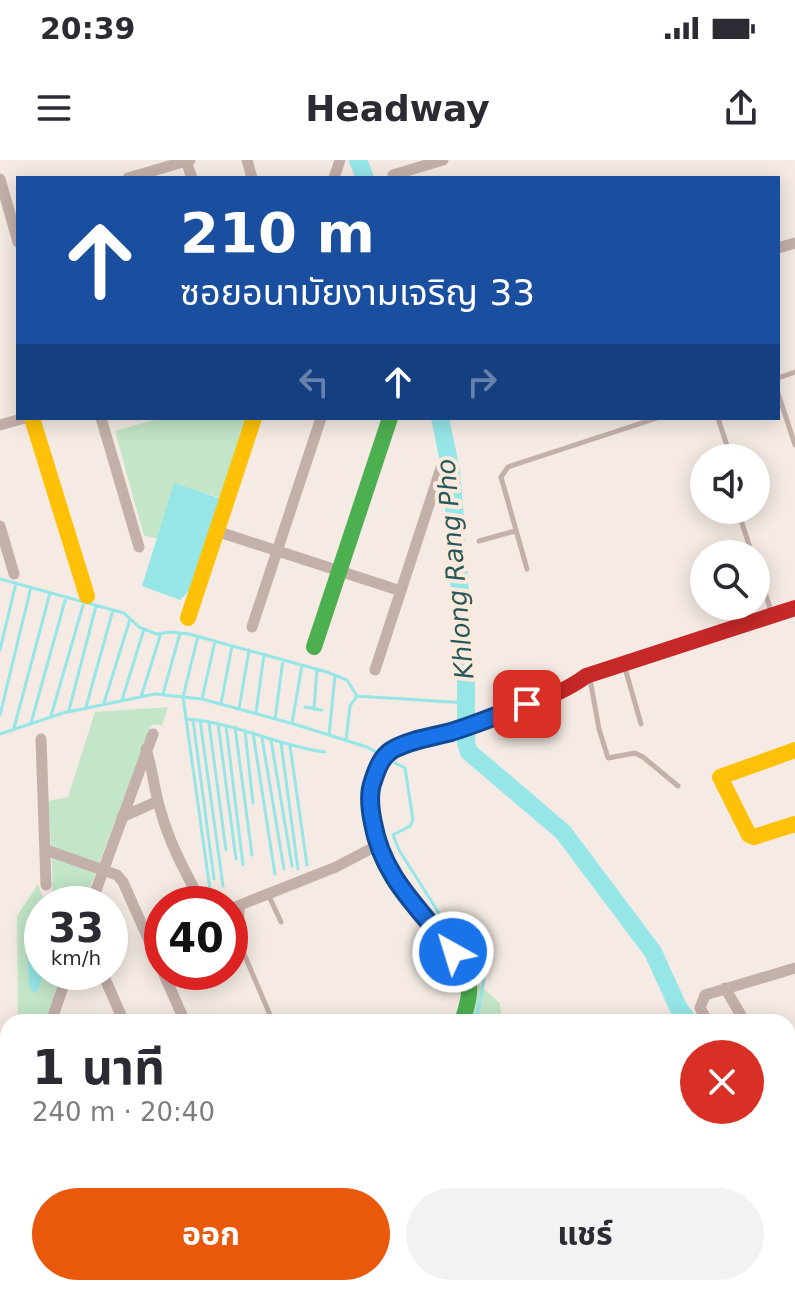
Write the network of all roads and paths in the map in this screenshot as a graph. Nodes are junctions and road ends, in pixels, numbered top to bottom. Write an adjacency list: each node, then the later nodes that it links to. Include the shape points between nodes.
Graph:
1 (443, 160): 3 (street)
2 (188, 161): 4 (street)
3 (393, 175)
4 (136, 176)
5 (0, 180): 6 (street)
6 (14, 211)
7 (780, 399): 16 (lane)
8 (33, 420): 28 (street)
9 (102, 420): 22 (street)
10 (253, 420): 19 (street)
11 (320, 420): 23 (street)
12 (389, 420): 25 (street)
13 (651, 420): 20 (lane, via 508,467 501,477)
14 (719, 420): 15 (lane)
15 (726, 444)
16 (795, 445)
17 (441, 468): 27 (street)
18 (0, 526): 26 (street)
19 (216, 531): 23 (street); 32 (street)
20 (515, 531): 21 (lane); 24 (lane)
21 (479, 541)
22 (139, 547)
23 (277, 551): 25 (street); 33 (street)
24 (527, 569)
25 (339, 571): 27 (street); 34 (street)
26 (14, 574)
27 (401, 591): 36 (street)
28 (87, 596)
29 (770, 606): 31 (lane)
30 (795, 608): 31 (street)
31 (773, 615): 35 (street)
32 (188, 618)
33 (252, 627)
34 (314, 647)
35 (623, 664): 37 (street); 38 (lane)
36 (375, 670)
37 (589, 675): 43 (lane, via 608,758 635,753); 47 (street, via 550,696 388,752 370,788)
38 (641, 724)
39 (153, 734): 41 (street)
40 (41, 739): 48 (street)
41 (146, 749): 44 (street); 45 (street)
42 (795, 750): 46 (street, via 720,777 749,835)
43 (678, 786)
44 (158, 801): 45 (street); 52 (street)
45 (122, 817): 49 (street)
46 (795, 824)
47 (378, 845): 53 (street); 67 (street, via 393,879 465,967 471,993)
48 (46, 850): 49 (street); 50 (street)
49 (102, 870): 51 (street); 56 (street, via 123,882)
50 (46, 885)
51 (97, 886)
52 (193, 886)
53 (267, 894): 54 (street); 55 (lane)
54 (248, 901)
55 (281, 922)
56 (144, 930)
57 (248, 963): 66 (lane)
58 (795, 968): 59 (street)
59 (725, 988): 68 (street, via 705,995 700,1003); 69 (street)
60 (62, 990): 63 (street)
61 (110, 990): 64 (street)
62 (171, 990): 65 (street)
63 (54, 1014)
64 (120, 1014)
65 (181, 1014)
66 (270, 1014)
67 (464, 1014)
68 (705, 1014)
69 (740, 1014)

